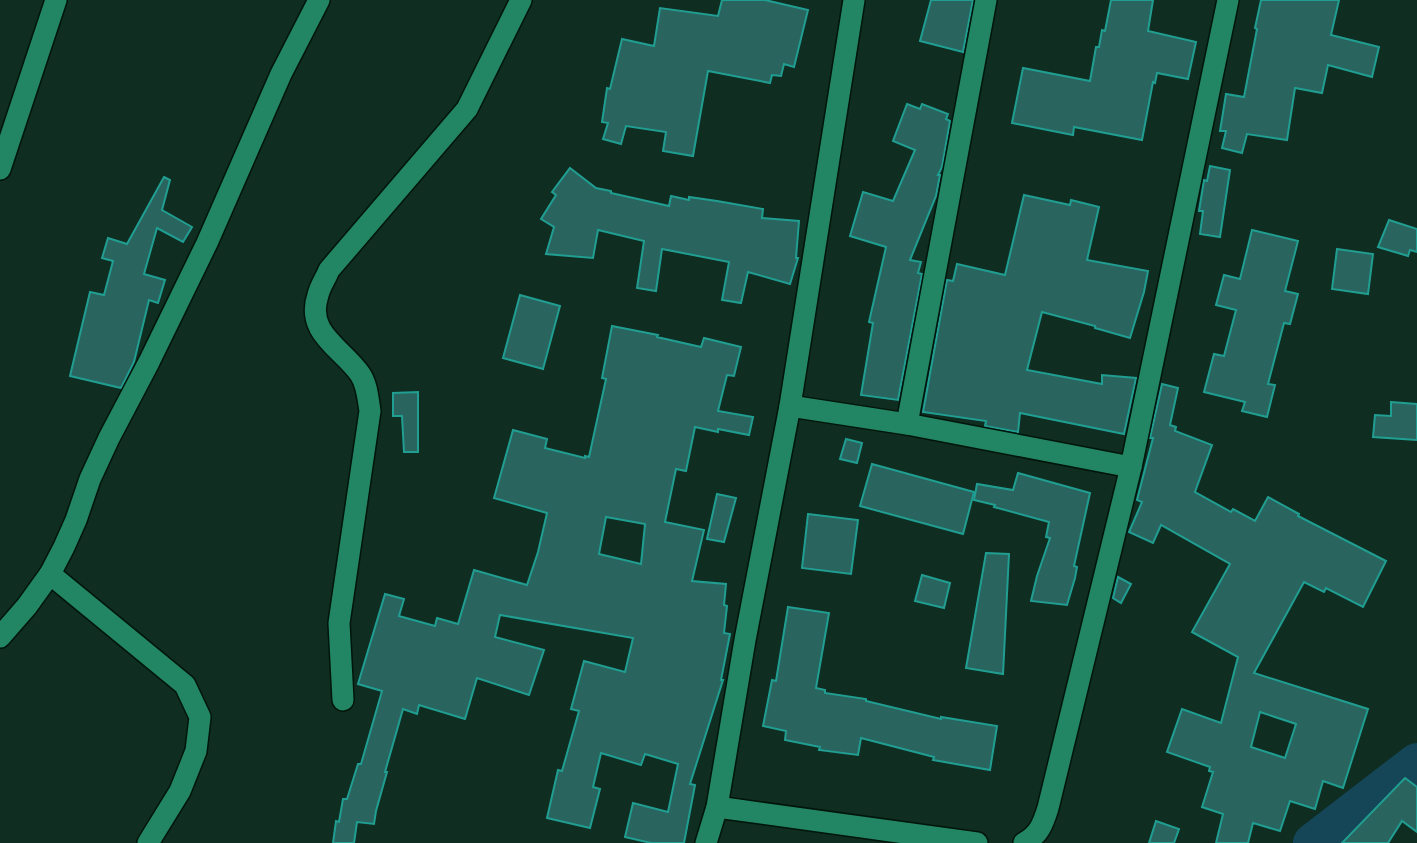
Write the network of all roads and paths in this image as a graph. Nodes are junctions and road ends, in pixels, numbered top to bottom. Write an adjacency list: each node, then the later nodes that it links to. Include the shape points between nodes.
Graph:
1 (56, 0): 7 (street)
2 (319, 0): 11 (street, via 172,315 109,438)
3 (521, 0): 13 (street, via 467,109 329,270 317,297 321,332 361,375 368,393 339,622)
4 (855, 0): 8 (street)
5 (986, 0): 9 (street)
6 (1228, 0): 10 (street)
7 (0, 169)
8 (790, 406): 9 (street); 14 (street)
9 (907, 424): 10 (street)
10 (1131, 467): 18 (street, via 1048,808 1041,830)
11 (50, 573): 12 (street); 15 (street, via 185,685 200,717 197,751 180,791)
12 (0, 637)
13 (343, 700)
14 (717, 807): 16 (street); 17 (street)
15 (148, 843)
16 (706, 843)
17 (977, 843)
18 (1024, 843)

